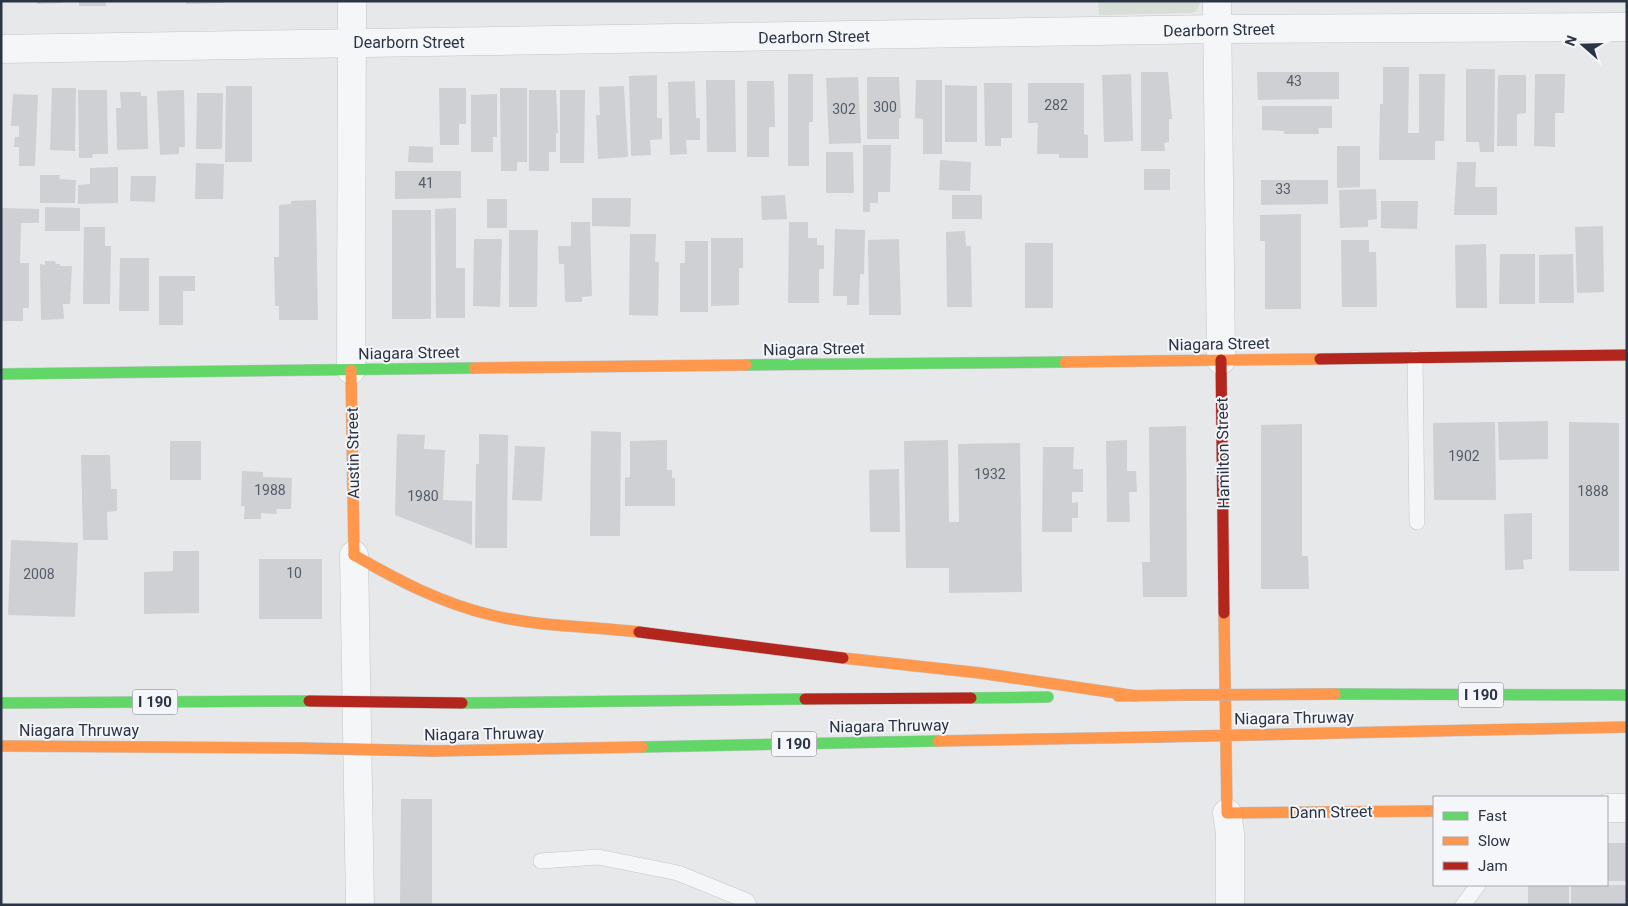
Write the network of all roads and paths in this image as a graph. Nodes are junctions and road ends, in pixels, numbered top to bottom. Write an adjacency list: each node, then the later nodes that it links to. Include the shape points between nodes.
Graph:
1 (352, 1): 5 (street, Austin Street)
2 (1217, 1): 4 (street, Hamilton Street)
3 (1627, 27): 4 (street, Dearborn Street)
4 (1218, 29): 5 (street, Dearborn Street); 9 (street, Hamilton Street)
5 (353, 42): 6 (street, Dearborn Street); 10 (street, Austin Street)
6 (1, 50)
7 (1627, 355): 8 (main road, Niagara Street)
8 (1415, 358): 9 (main road, Niagara Street); 12 (lane)
9 (1221, 360): 10 (main road, Niagara Street); 24 (main road, Hamilton Street)
10 (351, 370): 11 (main road, Niagara Street); 13 (main road, Austin Street)
11 (1, 374)
12 (1417, 522)
13 (354, 555): 15 (main road, via 402,583 491,615 980,673); 27 (street, Austin Street)
14 (1627, 695): 15 (main road, Niagara Thruway / I 190, bridge)
15 (1136, 696): 16 (main road, Niagara Thruway / I 190, bridge, via 462,703)
16 (1, 703)
17 (1627, 727): 19 (main road, Niagara Thruway / I 190, bridge, via 435,751)
18 (1, 746): 19 (main road, Niagara Thruway / I 190)
19 (176, 746): 20 (main road)
20 (21, 758)
21 (1608, 808): 22 (street)
22 (1627, 808)
23 (1433, 811): 24 (main road, Dann Street)
24 (1227, 813): 29 (street, Hamilton Street)
25 (541, 861): 28 (lane, via 598,857 678,873)
26 (1477, 886): 30 (lane)
27 (360, 905)
28 (750, 905)
29 (1230, 905)
30 (1463, 905)

